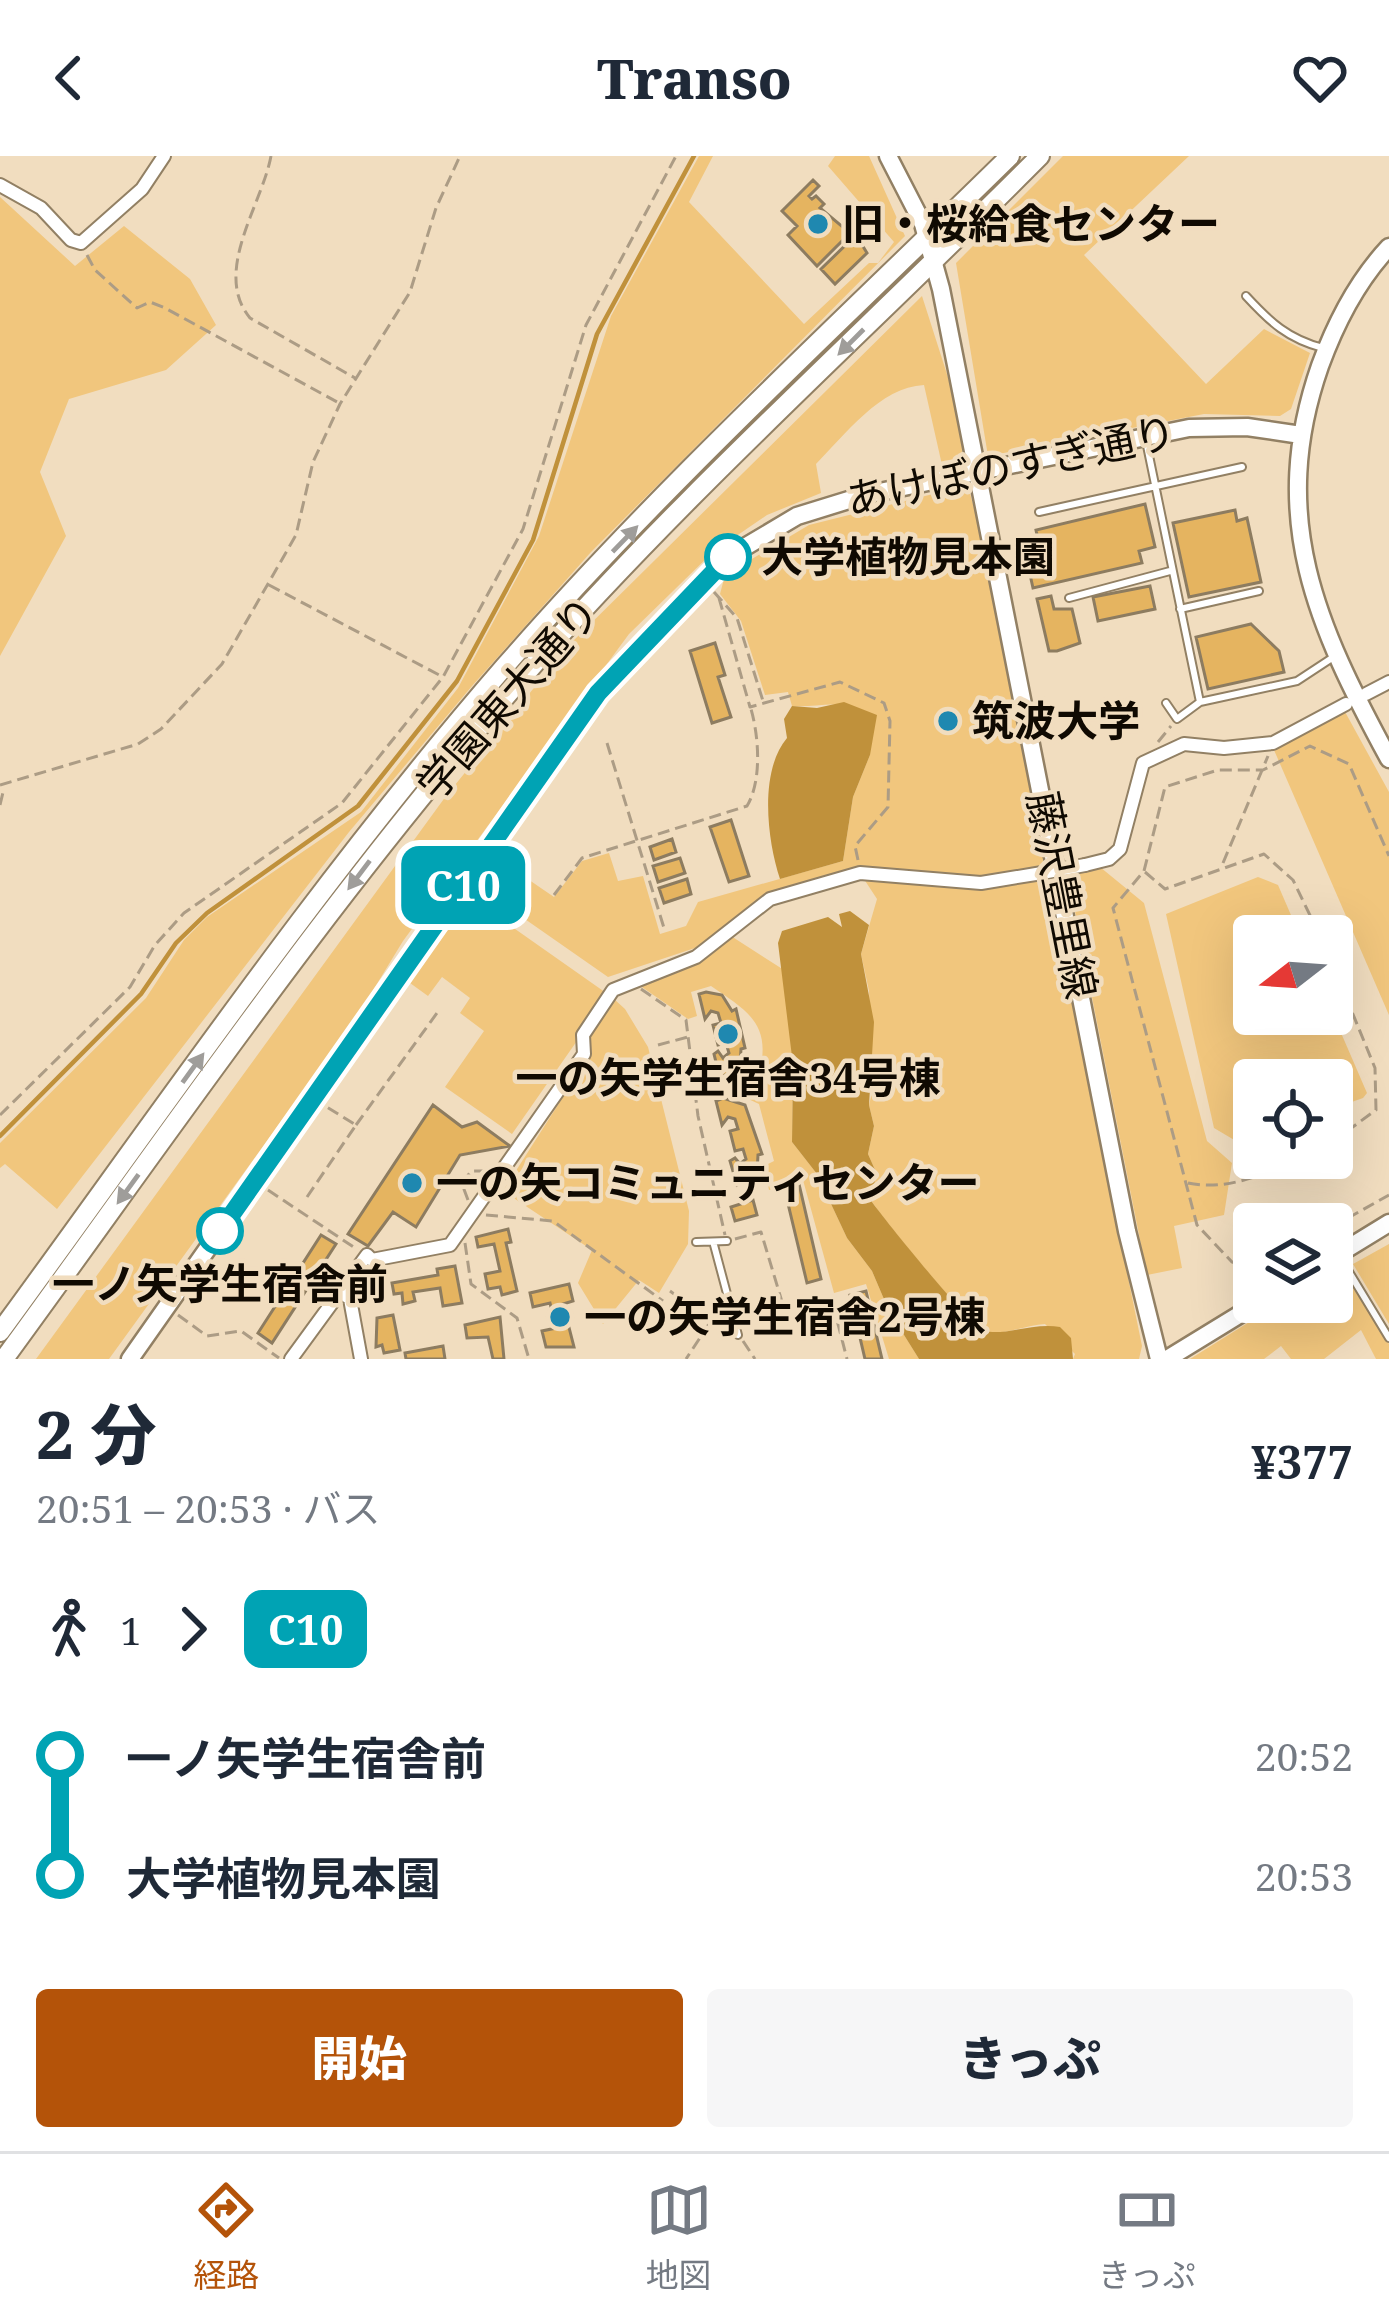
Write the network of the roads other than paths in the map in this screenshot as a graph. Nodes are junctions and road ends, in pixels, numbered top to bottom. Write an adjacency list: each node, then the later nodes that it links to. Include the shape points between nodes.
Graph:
1 (164, 156): 5 (street, via 142,189 80,243)
2 (888, 156): 6 (street, 藤沢豊里線)
3 (1010, 156): 6 (main road, 学園東大通り)
4 (1040, 156): 8 (main road, 学園東大通り)
5 (0, 185)
6 (927, 238): 8 (street, 藤沢豊里線); 36 (main road, 学園東大通り, one-way to 6, via 352,853 477,700 663,499)
7 (1389, 247): 10 (street, via 1355,290)
8 (934, 260): 14 (street, 藤沢豊里線); 39 (main road, 学園東大通り, one-way to 39, via 613,578 491,714 362,870)
9 (1246, 296): 10 (lane, via 1274,327)
10 (1326, 349): 11 (street)
11 (1301, 435): 12 (street, あけぼのすぎ通り, via 1218,426); 21 (street, via 1301,550)
12 (1145, 437): 14 (street, あけぼのすぎ通り); 15 (lane)
13 (1242, 466): 15 (lane)
14 (980, 471): 40 (street, あけぼのすぎ通り, via 826,504 748,542 598,693); 43 (street, 藤沢豊里線, via 1127,1231)
15 (1155, 486): 16 (lane); 17 (lane)
16 (1040, 512)
17 (1171, 571): 19 (lane); 20 (lane)
18 (1259, 591): 20 (lane)
19 (1069, 598)
20 (1180, 609): 24 (lane)
21 (1335, 656): 24 (lane, via 1297,681); 27 (street)
22 (1389, 682): 23 (street)
23 (1366, 694)
24 (1200, 702): 25 (lane, via 1177,718)
25 (1166, 704)
26 (1346, 704): 34 (street, bridge, via 1273,743 1184,744 1143,763 1120,849 1109,859 981,884 860,873 770,899 697,957 614,991 583,1035 584,1054 450,1245 367,1255)
27 (1389, 759)
28 (1389, 1223): 32 (street)
29 (727, 1241): 31 (lane)
30 (697, 1242): 31 (lane)
31 (713, 1245): 37 (lane)
32 (1353, 1245)
33 (1353, 1283): 38 (lane)
34 (340, 1291): 41 (street); 42 (street, via 350,1299)
35 (1233, 1318): 43 (street)
36 (0, 1332)
37 (738, 1335)
38 (1389, 1338)
39 (4, 1359)
40 (130, 1359)
41 (291, 1359)
42 (361, 1359)
43 (1163, 1359)

